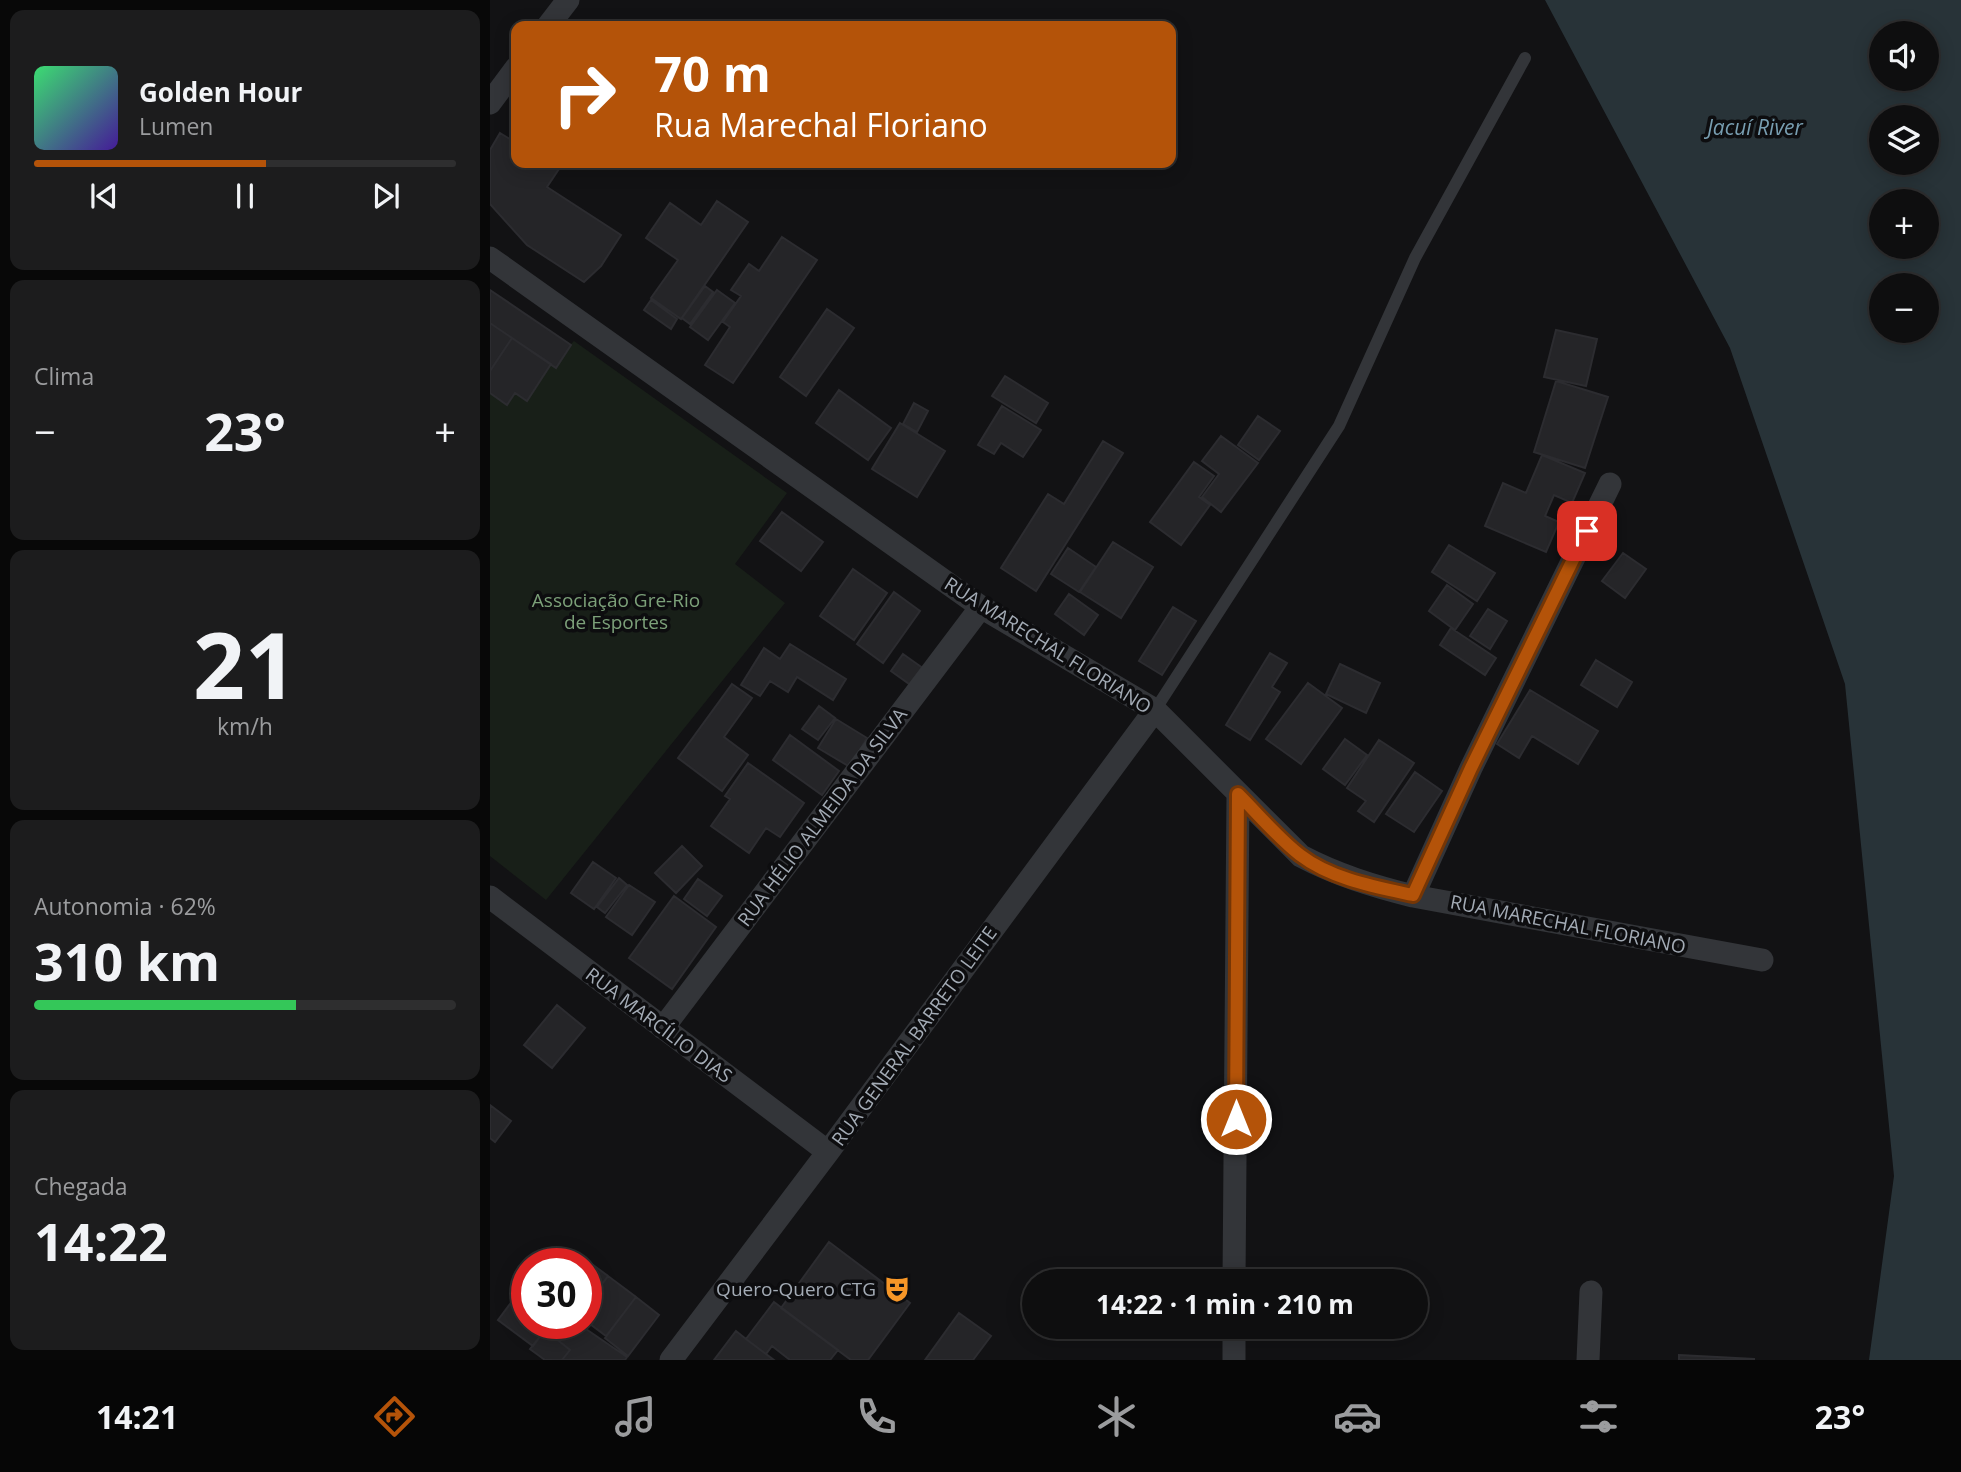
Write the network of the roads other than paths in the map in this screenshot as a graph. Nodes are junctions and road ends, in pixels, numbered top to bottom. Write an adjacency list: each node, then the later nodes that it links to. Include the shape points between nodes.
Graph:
1 (568, 0): 2 (street)
2 (552, 21)
3 (1525, 58): 9 (lane, via 1415,258 1339,426)
4 (511, 75): 5 (street)
5 (490, 103)
6 (490, 258): 8 (street, RUA MARECHAL FLORIANO)
7 (1610, 484): 11 (street)
8 (981, 607): 9 (street, RUA MARECHAL FLORIANO); 14 (street, RUA HÉLIO ALMEIDA DA SILVA)
9 (1155, 710): 10 (street, RUA MARECHAL FLORIANO); 15 (street, RUA GENERAL BARRETO LEITE)
10 (1238, 794): 11 (street, RUA MARECHAL FLORIANO, via 1301,856 1369,885); 16 (street)
11 (1413, 895): 13 (street, RUA MARECHAL FLORIANO)
12 (490, 897): 14 (street, RUA MARCÍLIO DIAS)
13 (1762, 960)
14 (663, 1028): 15 (street, RUA MARCÍLIO DIAS)
15 (828, 1152): 19 (street, RUA GENERAL BARRETO LEITE)
16 (1234, 1269)
17 (1591, 1292): 21 (street)
18 (1234, 1339): 20 (street)
19 (671, 1360)
20 (1234, 1360)
21 (1588, 1360)

